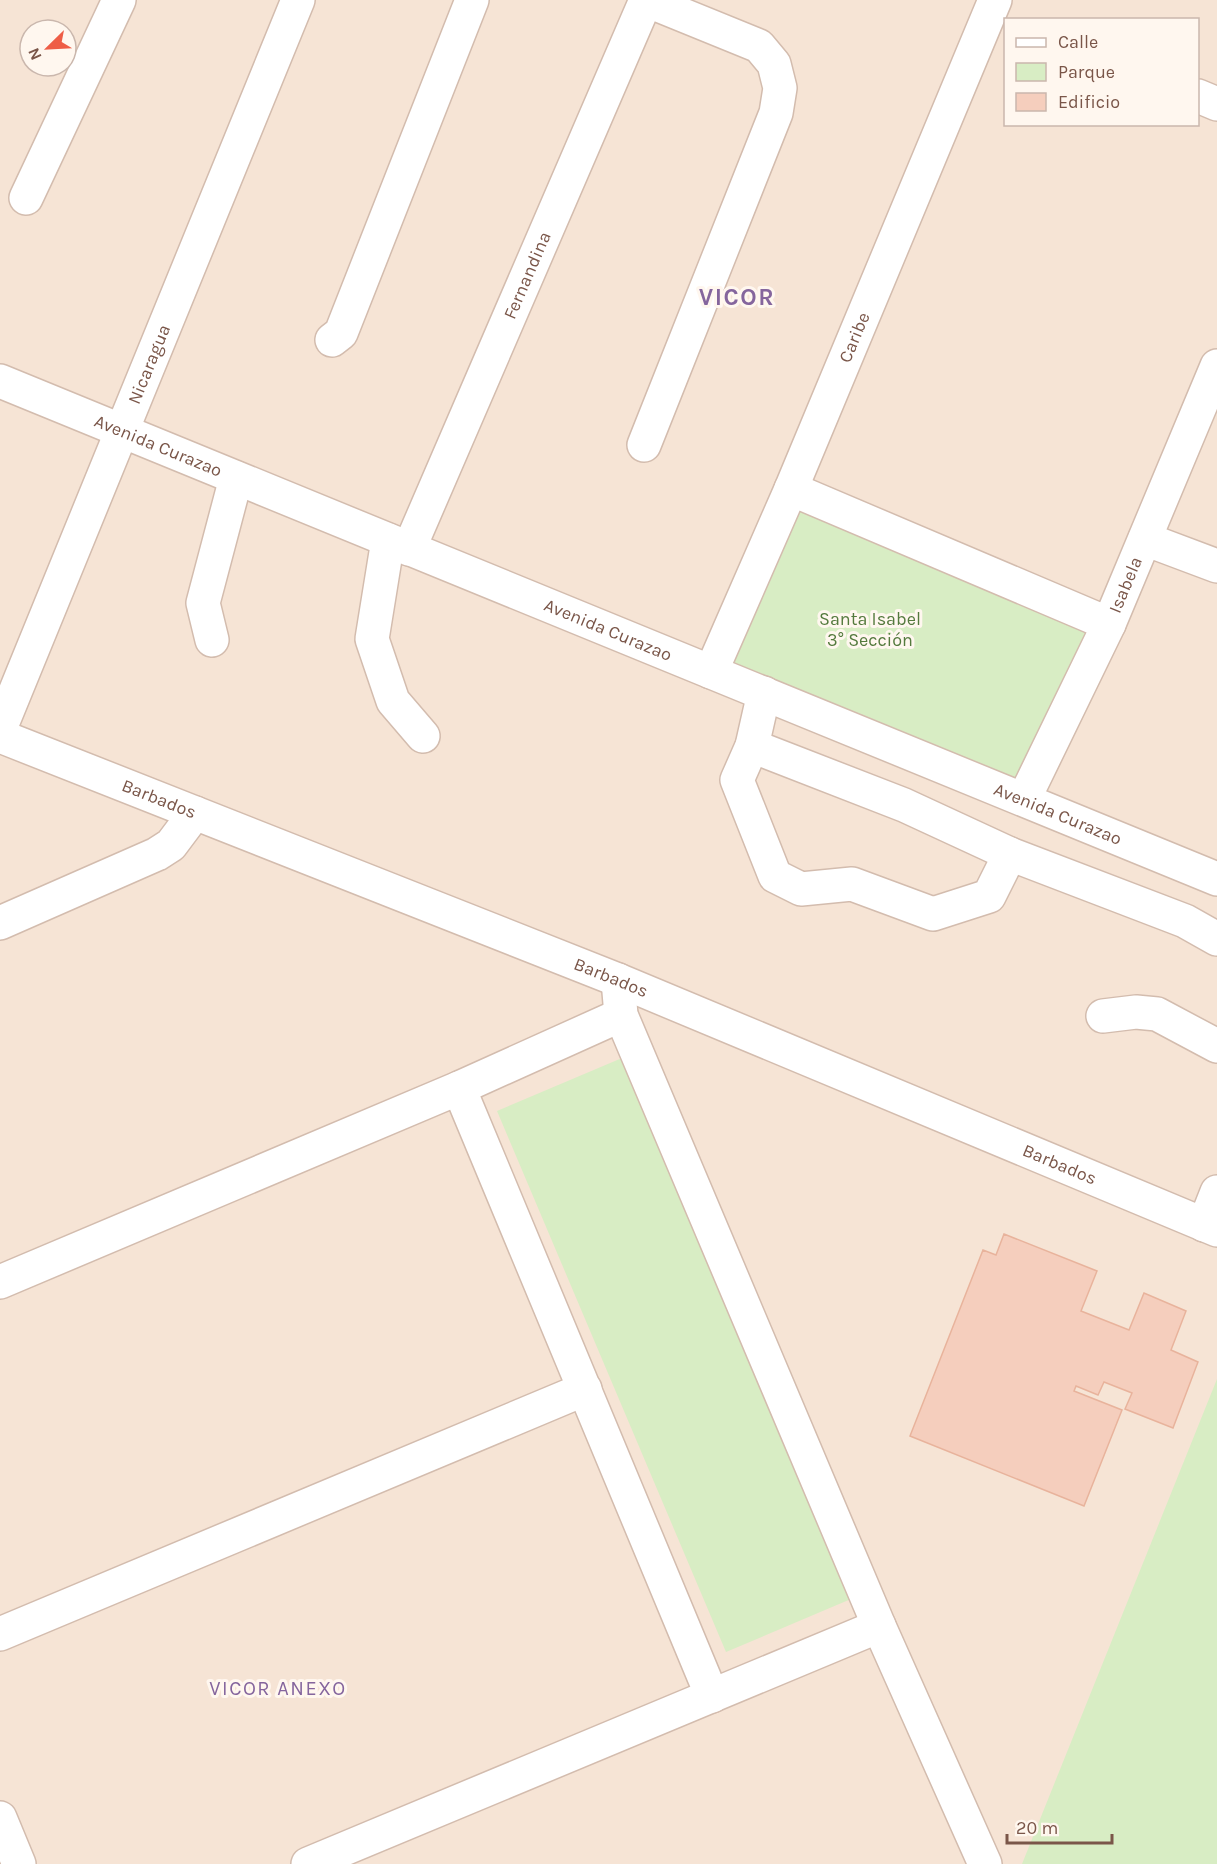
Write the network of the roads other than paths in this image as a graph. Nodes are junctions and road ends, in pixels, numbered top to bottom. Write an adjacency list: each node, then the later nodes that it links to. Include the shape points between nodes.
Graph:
1 (119, 0): 8 (street)
2 (298, 0): 12 (street, Nicaragua)
3 (472, 0): 9 (street, via 341,333)
4 (646, 0): 13 (street, via 759,46 774,64 780,87 776,113); 17 (street, Fernandina)
5 (990, 8): 15 (street, Caribe)
6 (1199, 97): 7 (street)
7 (1217, 104)
8 (26, 198)
9 (332, 340)
10 (1217, 366): 16 (street, Isabela)
11 (0, 381): 12 (street, Avenida Curazao)
12 (122, 430): 14 (street, Avenida Curazao); 23 (street, Nicaragua)
13 (644, 445)
14 (236, 478): 17 (street, Avenida Curazao); 20 (street, via 202,603)
15 (791, 489): 19 (street); 21 (street, Caribe)
16 (1145, 539): 18 (street); 19 (street, Isabela)
17 (398, 544): 21 (street, Avenida Curazao); 25 (street, Fernandina, via 372,639 393,701)
18 (1217, 566)
19 (1109, 624): 27 (street, Isabela)
20 (212, 640)
21 (711, 672): 22 (street, Avenida Curazao)
22 (764, 693): 26 (street); 27 (street, Avenida Curazao)
23 (0, 729)
24 (0, 736): 28 (street, Barbados)
25 (423, 736)
26 (752, 746): 29 (street, via 904,805); 29 (street, via 737,780 776,876 801,889 852,884 933,914 989,896)
27 (1024, 799): 30 (street, Avenida Curazao)
28 (195, 813): 31 (street, via 171,844 157,854); 33 (street, Barbados)
29 (1010, 854): 32 (street, via 1185,921)
30 (1217, 879)
31 (0, 923)
32 (1217, 939)
33 (618, 980): 34 (street); 39 (street, Barbados)
34 (621, 1015): 37 (street); 42 (street)
35 (1103, 1016): 36 (street, via 1156,1014)
36 (1217, 1046)
37 (459, 1088): 40 (street); 41 (street)
38 (1217, 1192): 39 (street)
39 (1210, 1227)
40 (0, 1282)
41 (585, 1389): 43 (street); 44 (street)
42 (879, 1626): 44 (street); 48 (street)
43 (0, 1634)
44 (712, 1696): 47 (street)
45 (0, 1818): 46 (street)
46 (19, 1864)
47 (308, 1864)
48 (985, 1864)

